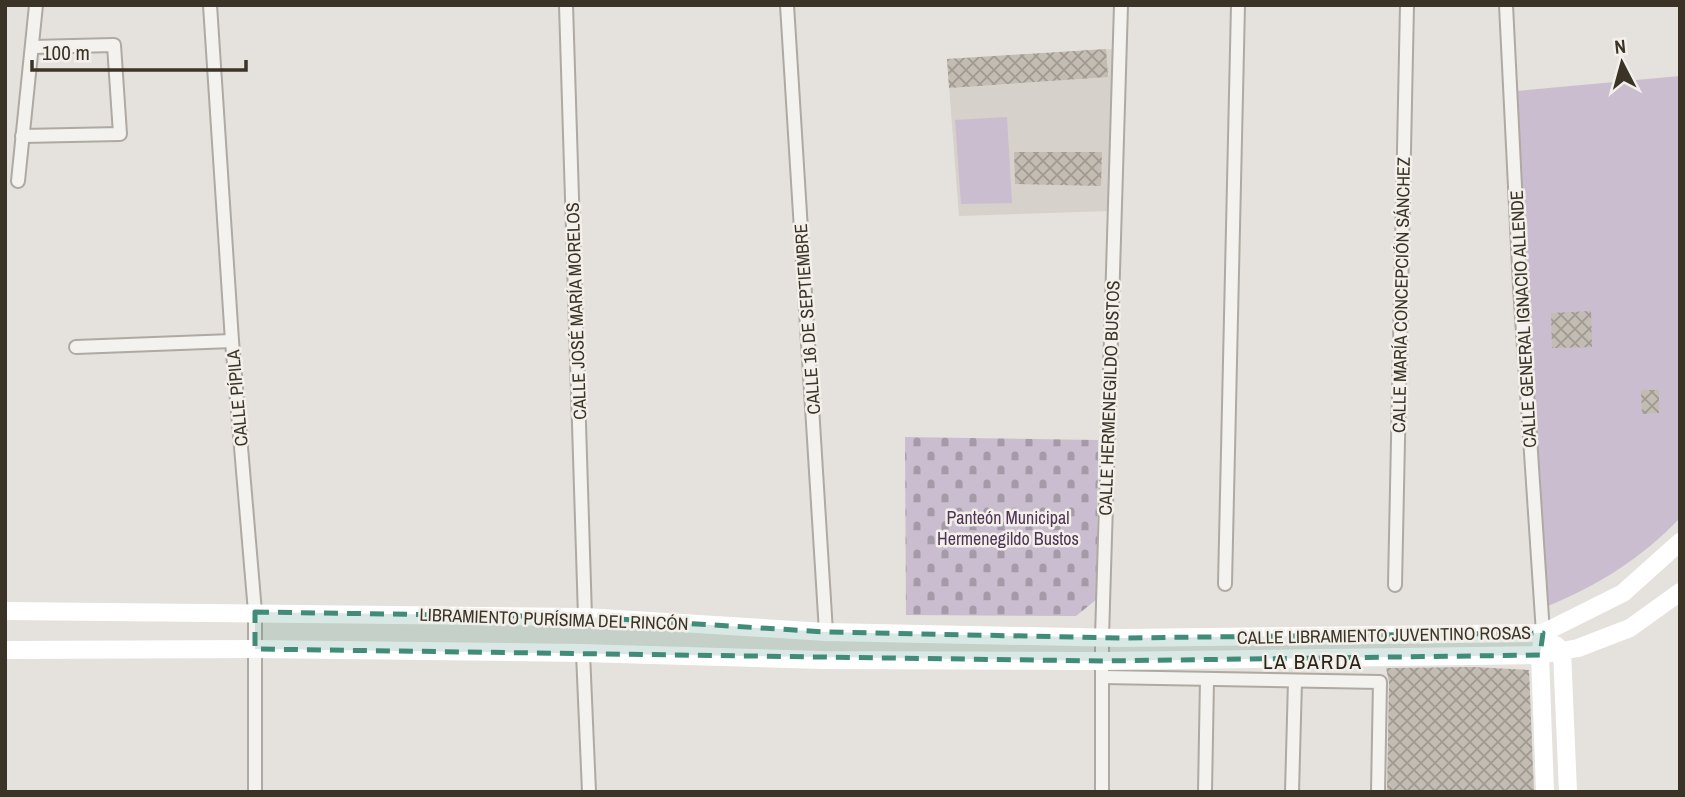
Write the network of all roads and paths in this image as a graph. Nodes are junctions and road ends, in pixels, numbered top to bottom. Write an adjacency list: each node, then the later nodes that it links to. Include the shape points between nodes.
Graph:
1 (36, 5): 9 (street)
2 (210, 5): 12 (street, CALLE PÍPILA)
3 (566, 5): 20 (street, CALLE JOSÉ MARÍA MORELOS)
4 (787, 5): 21 (street, CALLE 16 DE SEPTIEMBRE)
5 (1121, 5): 23 (street, CALLE HERMENEGILDO BUSTOS)
6 (1238, 5): 15 (street)
7 (1407, 5): 16 (street, CALLE MARÍA CONCEPCIÓN SÁNCHEZ)
8 (1506, 5): 22 (street, CALLE GENERAL IGNACIO ALLENDE)
9 (32, 47): 10 (street); 10 (street, via 114,45 120,134)
10 (22, 136): 11 (street)
11 (18, 181)
12 (232, 341): 13 (street); 19 (street, CALLE PÍPILA)
13 (76, 347)
14 (1680, 542): 22 (main road, CALLE LIBRAMIENTO JUVENTINO ROSAS, via 1623,593)
15 (1224, 584)
16 (1395, 585)
17 (1680, 592): 26 (main road, CALLE LIBRAMIENTO JUVENTINO ROSAS, via 1630,628)
18 (5, 611): 19 (main road, LIBRAMIENTO PURÍSIMA DEL RINCÓN)
19 (255, 612): 20 (main road, LIBRAMIENTO PURÍSIMA DEL RINCÓN); 24 (street, CALLE PÍPILA)
20 (585, 617): 21 (main road, LIBRAMIENTO PURÍSIMA DEL RINCÓN)
21 (826, 632): 23 (main road, LIBRAMIENTO PURÍSIMA DEL RINCÓN)
22 (1543, 633): 23 (main road, CALLE LIBRAMIENTO JUVENTINO ROSAS); 26 (main road); 28 (main road)
23 (1102, 637): 29 (street, CALLE HERMENEGILDO BUSTOS)
24 (255, 649): 25 (main road, LIBRAMIENTO PURÍSIMA DEL RINCÓN); 27 (main road, LIBRAMIENTO PURÍSIMA DEL RINCÓN); 32 (street, CALLE PÍPILA)
25 (5, 650)
26 (1562, 651): 28 (main road, CALLE LIBRAMIENTO JUVENTINO ROSAS); 39 (main road)
27 (583, 653): 29 (main road, LIBRAMIENTO PURÍSIMA DEL RINCÓN); 33 (street)
28 (1540, 655): 29 (main road, CALLE LIBRAMIENTO JUVENTINO ROSAS); 38 (main road)
29 (1103, 669): 30 (street); 34 (street, CALLE HERMENEGILDO BUSTOS)
30 (1207, 679): 31 (street); 35 (street)
31 (1294, 681): 36 (street); 37 (street, via 1380,682)
32 (255, 792)
33 (589, 792)
34 (1102, 792)
35 (1205, 792)
36 (1292, 792)
37 (1378, 792)
38 (1545, 792)
39 (1568, 792)

